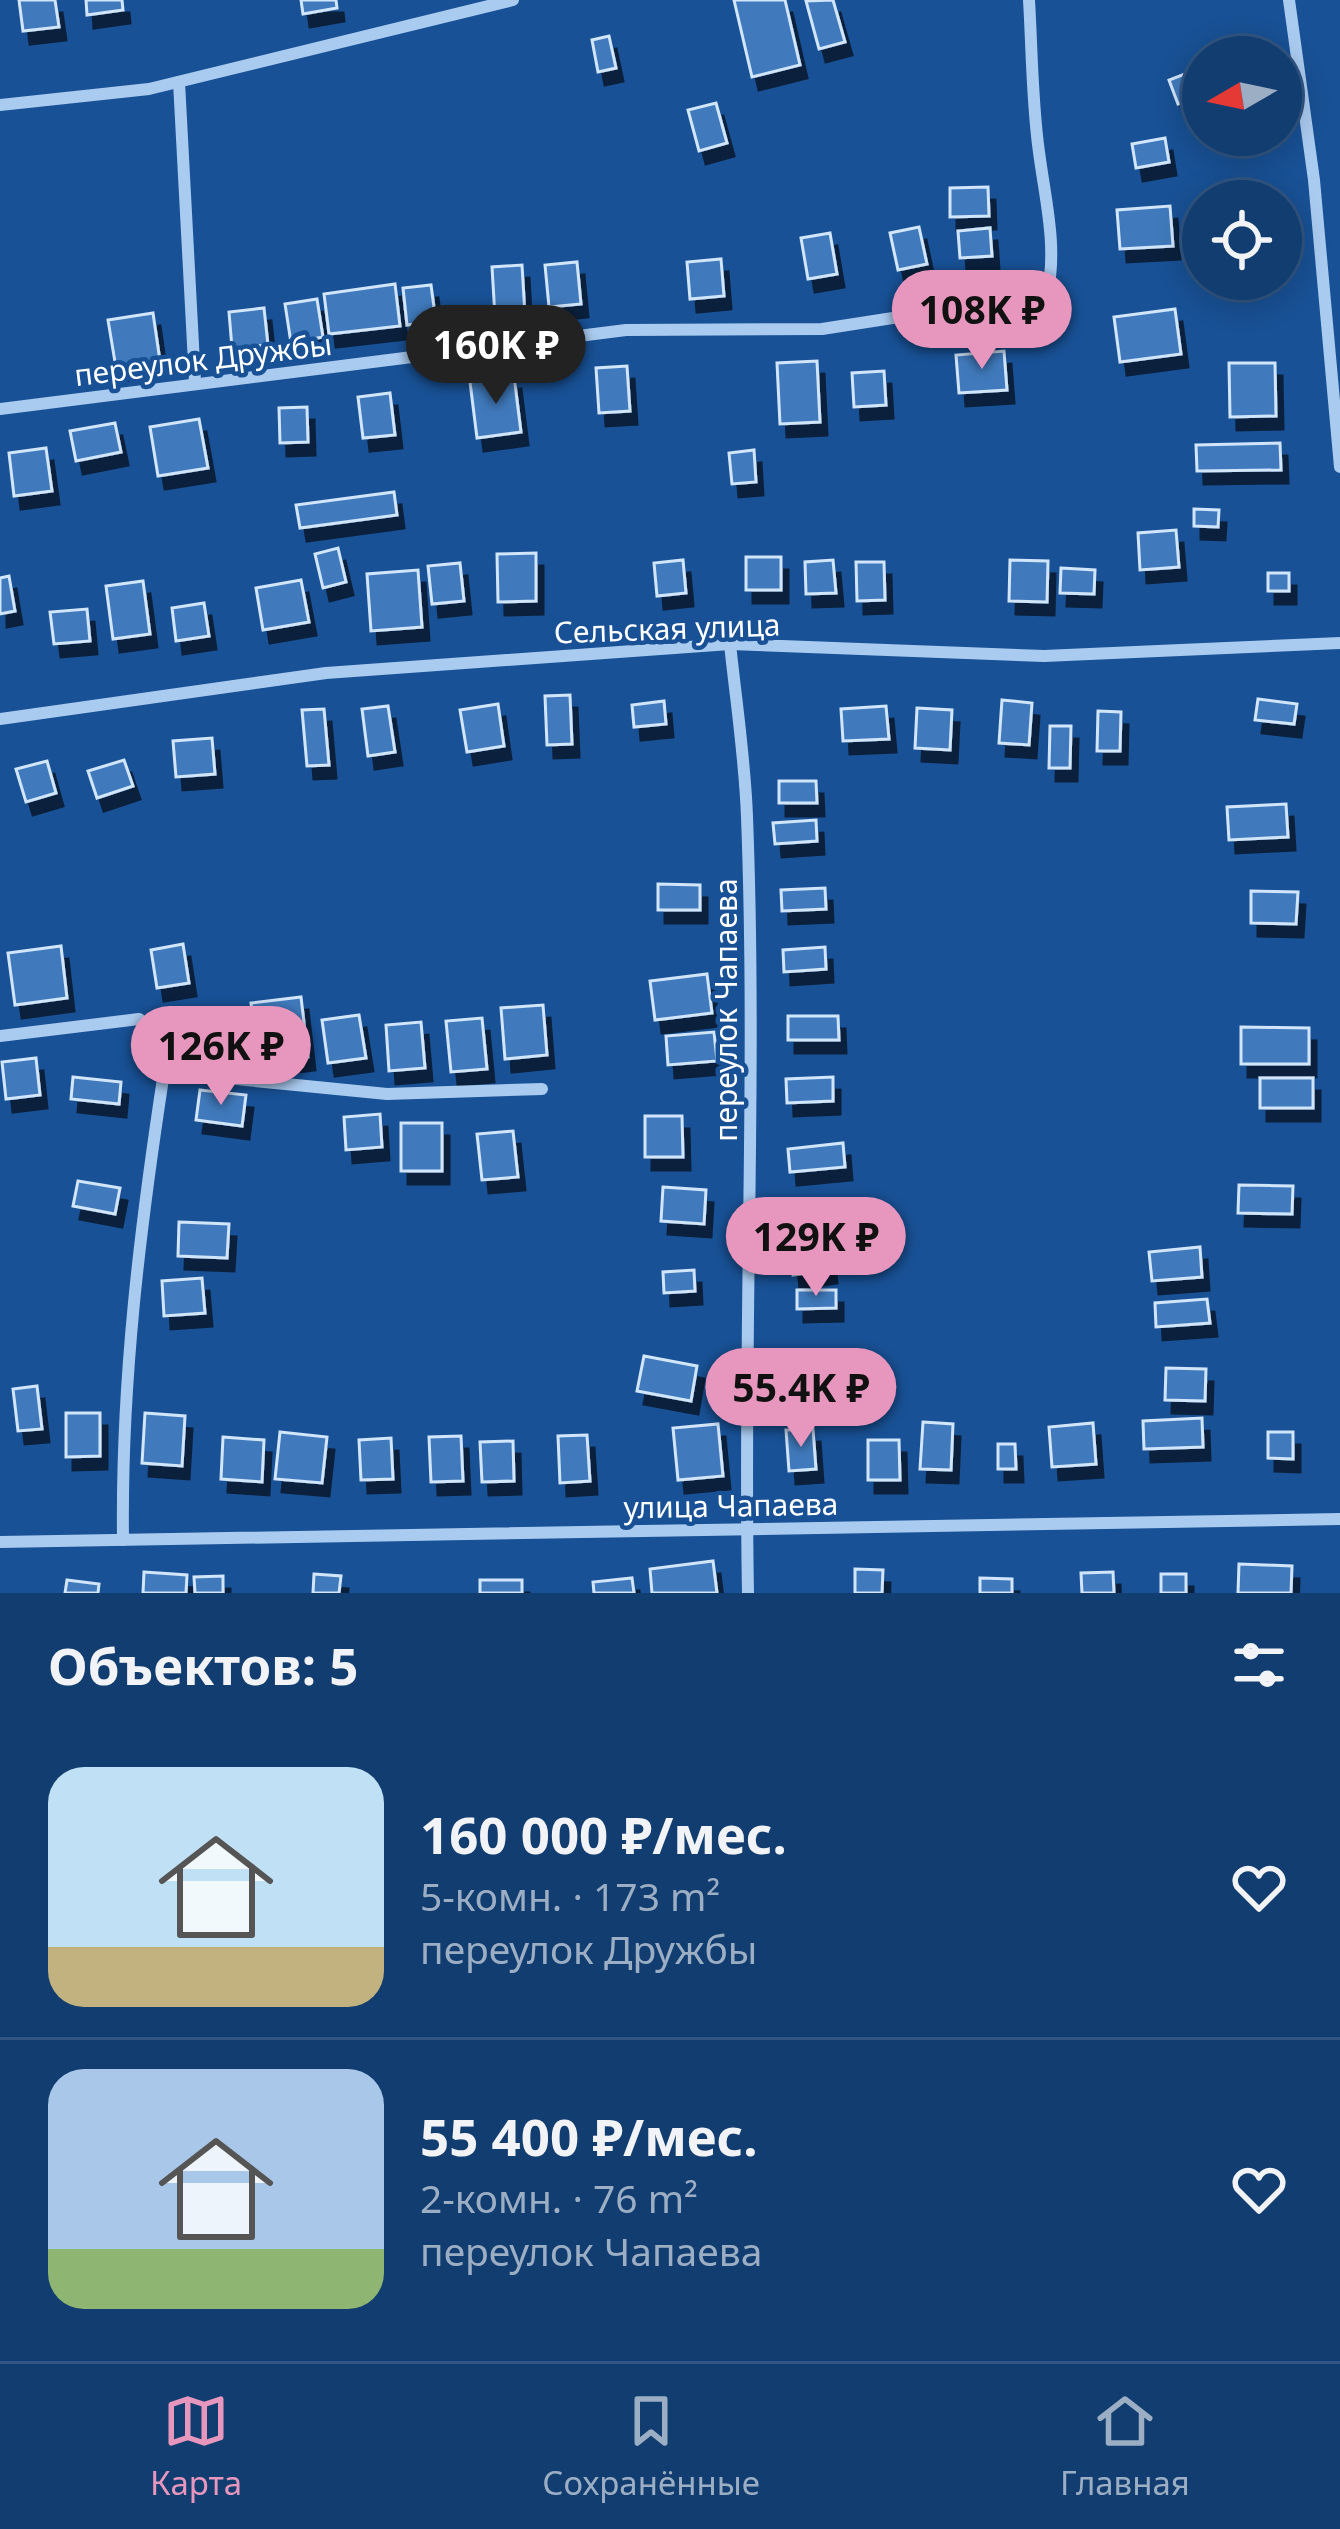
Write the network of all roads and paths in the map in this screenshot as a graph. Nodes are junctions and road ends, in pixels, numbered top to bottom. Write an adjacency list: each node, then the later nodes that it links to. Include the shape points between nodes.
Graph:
1 (513, 0): 4 (street)
2 (1029, 0): 6 (street, переулок Дружбы, via 1052,275 1047,294 822,329 626,330)
3 (1289, 0): 8 (street)
4 (179, 82): 5 (street); 6 (street)
5 (0, 105)
6 (195, 382): 7 (street, переулок Дружбы)
7 (0, 409)
8 (1340, 467)
9 (1340, 643): 10 (street, Сельская улица, via 1044,656)
10 (730, 644): 11 (street, Сельская улица, via 326,673); 16 (street, переулок Чапаева, via 747,812 752,1032)
11 (0, 719)
12 (0, 1036): 13 (street, via 139,1019 158,1032)
13 (164, 1072): 14 (street, via 387,1094); 17 (street, via 128,1336)
14 (542, 1089)
15 (1340, 1519): 16 (street, улица Чапаева)
16 (746, 1529): 17 (street, улица Чапаева); 19 (street, переулок Чапаева)
17 (123, 1540): 18 (street, улица Чапаева)
18 (0, 1542)
19 (748, 1593)

